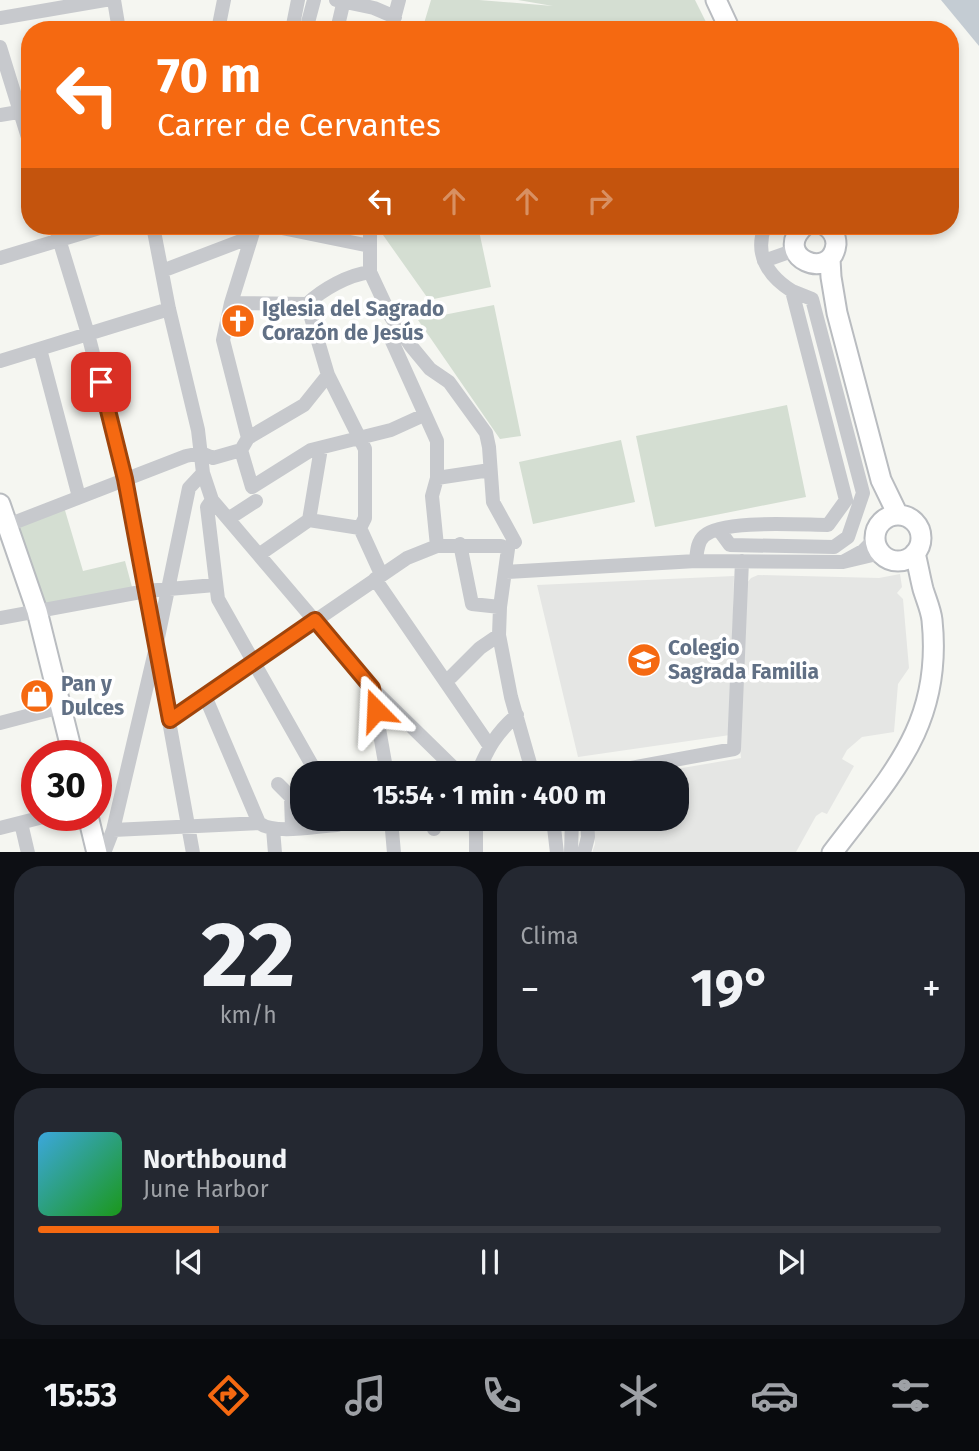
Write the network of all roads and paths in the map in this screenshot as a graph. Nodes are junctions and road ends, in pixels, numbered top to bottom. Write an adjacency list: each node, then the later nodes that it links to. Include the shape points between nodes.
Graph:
1 (105, 0): 10 (street)
2 (114, 0): 11 (street)
3 (225, 0): 12 (street)
4 (298, 0): 13 (street)
5 (314, 0): 14 (street)
6 (399, 0): 17 (street)
7 (716, 0): 18 (main road)
8 (341, 1): 9 (street); 15 (street)
9 (375, 4): 16 (street)
10 (0, 18)
11 (118, 21)
12 (220, 21)
13 (294, 21)
14 (308, 21)
15 (338, 21)
16 (391, 21)
17 (394, 21)
18 (726, 21)
19 (0, 47): 20 (street)
20 (21, 101)
21 (21, 112): 22 (street)
22 (0, 116)
23 (52, 235): 34 (street)
24 (58, 235): 44 (street)
25 (155, 235): 37 (street)
26 (244, 235): 37 (street)
27 (252, 235): 40 (street)
28 (316, 235): 33 (street)
29 (367, 235): 33 (street)
30 (761, 235): 36 (street)
31 (834, 235): 35 (main road, via 835,253)
32 (800, 239): 35 (main road, via 820,264); 36 (street); 43 (main road)
33 (364, 245): 38 (street)
34 (0, 258)
35 (830, 259): 43 (main road)
36 (764, 261): 39 (street, via 777,282)
37 (162, 271): 42 (street)
38 (363, 273): 41 (street, via 316,295); 45 (street)
39 (792, 291): 68 (street, via 846,500 828,525 729,525); 68 (street, via 812,299 863,493 848,537 834,547 730,545)
40 (231, 303): 41 (street); 51 (street, via 223,340)
41 (307, 304): 48 (street)
42 (169, 309): 44 (street); 53 (street)
43 (837, 313): 58 (main road)
44 (89, 334): 46 (street); 57 (street)
45 (403, 335): 49 (street, via 391,339); 54 (street, via 430,369 449,382 486,433)
46 (40, 349): 47 (street); 59 (street)
47 (0, 361)
48 (328, 375): 50 (street); 51 (street, via 304,405)
49 (424, 415): 50 (street); 56 (street, via 437,441)
50 (360, 438): 52 (street); 67 (street, via 365,449 365,519)
51 (245, 444): 52 (street, via 252,487); 53 (street, via 212,458)
52 (321, 448): 65 (street)
53 (201, 453): 55 (street); 57 (street)
54 (491, 470): 56 (street); 71 (street, via 493,502)
55 (202, 473): 60 (street); 80 (street, via 189,488)
56 (437, 478): 72 (street, via 432,496)
57 (125, 479): 59 (street); 81 (street)
58 (881, 480): 63 (main road); 69 (main road)
59 (79, 496): 66 (street)
60 (212, 500): 64 (street); 79 (street, via 207,507)
61 (256, 501): 64 (street)
62 (0, 503): 66 (main road)
63 (898, 515): 69 (main road, via 883,520); 74 (main road, via 909,518 919,530 921,538)
64 (228, 519): 73 (street)
65 (309, 520): 67 (street); 73 (street)
66 (8, 525): 83 (main road)
67 (360, 528): 78 (street)
68 (719, 530): 75 (street, via 706,533 698,542)
69 (878, 540): 74 (main road, via 888,558); 76 (street, via 843,562)
70 (460, 544): 71 (street); 72 (street); 82 (street, via 472,604)
71 (511, 545): 77 (street)
72 (437, 546): 78 (street)
73 (260, 554): 85 (street)
74 (909, 556): 130 (main road, via 932,617 930,696 920,726 893,772)
75 (696, 561): 76 (street); 77 (street)
76 (742, 561): 103 (street, via 734,749)
77 (506, 572): 82 (street)
78 (378, 577): 85 (street); 97 (street)
79 (215, 585): 80 (street); 88 (street, via 218,599)
80 (166, 590): 81 (street); 87 (street)
81 (146, 591): 83 (street); 87 (street)
82 (500, 607): 86 (street)
83 (37, 611): 84 (street); 92 (main road)
84 (0, 618)
85 (315, 620): 88 (street); 90 (street)
86 (499, 635): 89 (street); 93 (street)
87 (156, 647): 94 (street); 112 (street)
88 (254, 662): 91 (street); 98 (street)
89 (451, 677)
90 (372, 688): 99 (street); 100 (street)
91 (205, 696): 94 (street); 107 (street)
92 (61, 707): 95 (street); 96 (main road)
93 (517, 715): 97 (street); 102 (street)
94 (170, 720): 108 (street)
95 (0, 723)
96 (69, 740)
97 (489, 745): 101 (street)
98 (310, 761)
99 (385, 761)
100 (447, 761)
101 (482, 761)
102 (529, 761)
103 (669, 761)
104 (278, 783): 105 (street)
105 (290, 796)
106 (21, 823): 109 (street)
107 (259, 823): 108 (street); 111 (street)
108 (189, 827): 112 (street); 123 (street)
109 (0, 828)
110 (290, 828): 111 (street)
111 (273, 829): 124 (street)
112 (113, 830): 122 (street)
113 (23, 831): 120 (street)
114 (92, 831): 121 (main road)
115 (392, 831): 125 (street)
116 (475, 831): 126 (street)
117 (554, 831): 127 (street)
118 (572, 831): 128 (street)
119 (588, 831): 129 (street)
120 (28, 852)
121 (97, 852)
122 (104, 852)
123 (193, 852)
124 (275, 852)
125 (394, 852)
126 (476, 852)
127 (557, 852)
128 (571, 852)
129 (584, 852)
130 (832, 852)

